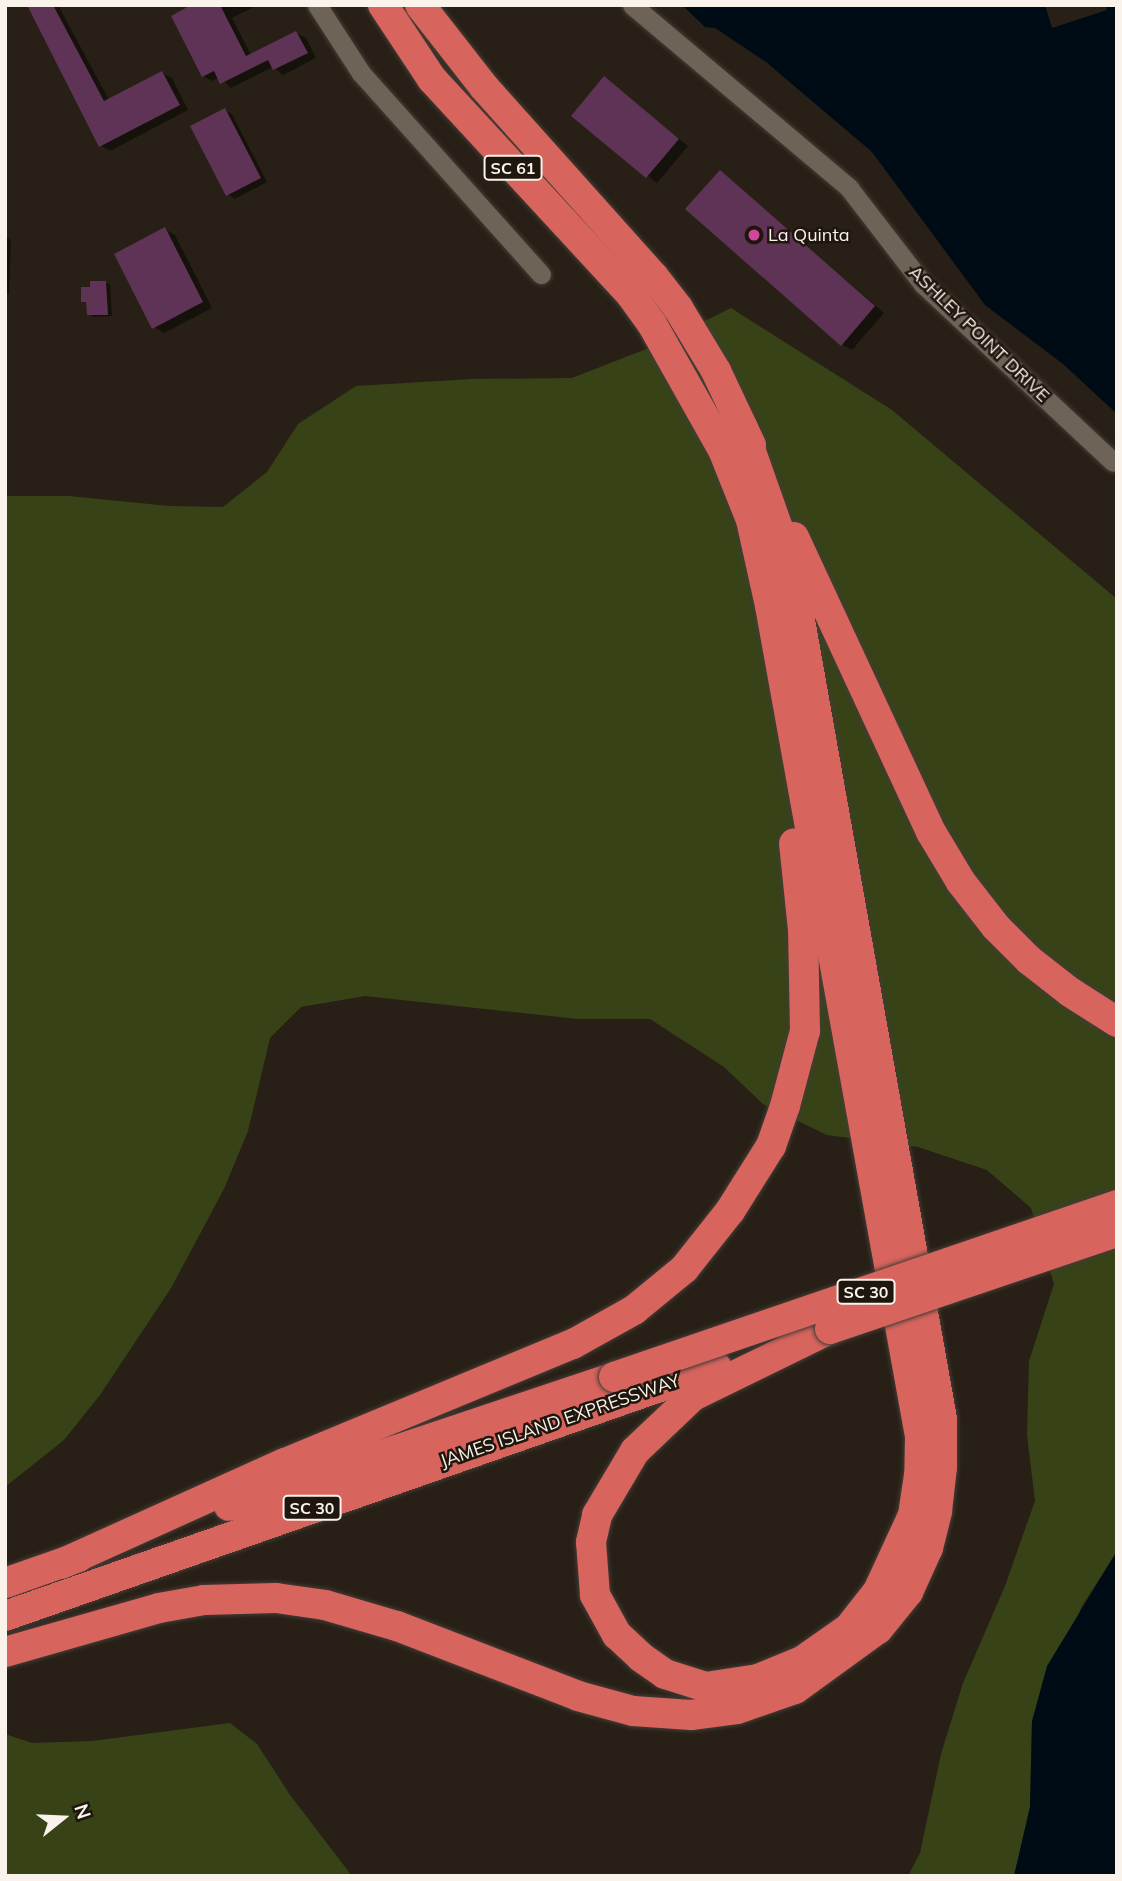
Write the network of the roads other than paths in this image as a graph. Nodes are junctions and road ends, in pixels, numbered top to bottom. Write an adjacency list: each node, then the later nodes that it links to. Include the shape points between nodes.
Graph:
1 (317, 5): 5 (street, via 361,73)
2 (383, 5): 8 (highway, SC 61, via 432,79 631,295 652,324 723,450 751,520)
3 (420, 5): 6 (highway, SC 61, via 484,87 654,276 716,371)
4 (632, 5): 7 (street, ASHLEY POINT DRIVE, via 849,188 923,284)
5 (541, 274)
6 (742, 426): 9 (highway, via 930,832 961,882 1029,960); 16 (highway, bridge, via 795,592 942,1419 937,1511 928,1548 908,1592 878,1629 795,1689 737,1709 691,1715 633,1711 578,1696 397,1626 325,1605 276,1598 159,1608)
7 (1113, 462)
8 (770, 606): 12 (highway, bridge, via 920,1436 919,1475 912,1515 894,1558 878,1591 849,1628 802,1661 758,1679 706,1687 665,1674 617,1635 595,1595 591,1555 597,1515 635,1451 693,1396); 13 (highway, via 803,930 805,1031 771,1146 730,1211 684,1269 634,1310 573,1344 285,1463)
9 (1117, 1022)
10 (1117, 1205): 13 (highway, JAMES ISLAND EXPRESSWAY / SC 30, bridge)
11 (1117, 1232): 12 (highway, JAMES ISLAND EXPRESSWAY / SC 30, bridge)
12 (830, 1329): 15 (highway, JAMES ISLAND EXPRESSWAY / SC 30)
13 (61, 1564): 14 (highway, JAMES ISLAND EXPRESSWAY / SC 30)
14 (5, 1583)
15 (5, 1616)
16 (5, 1652)

